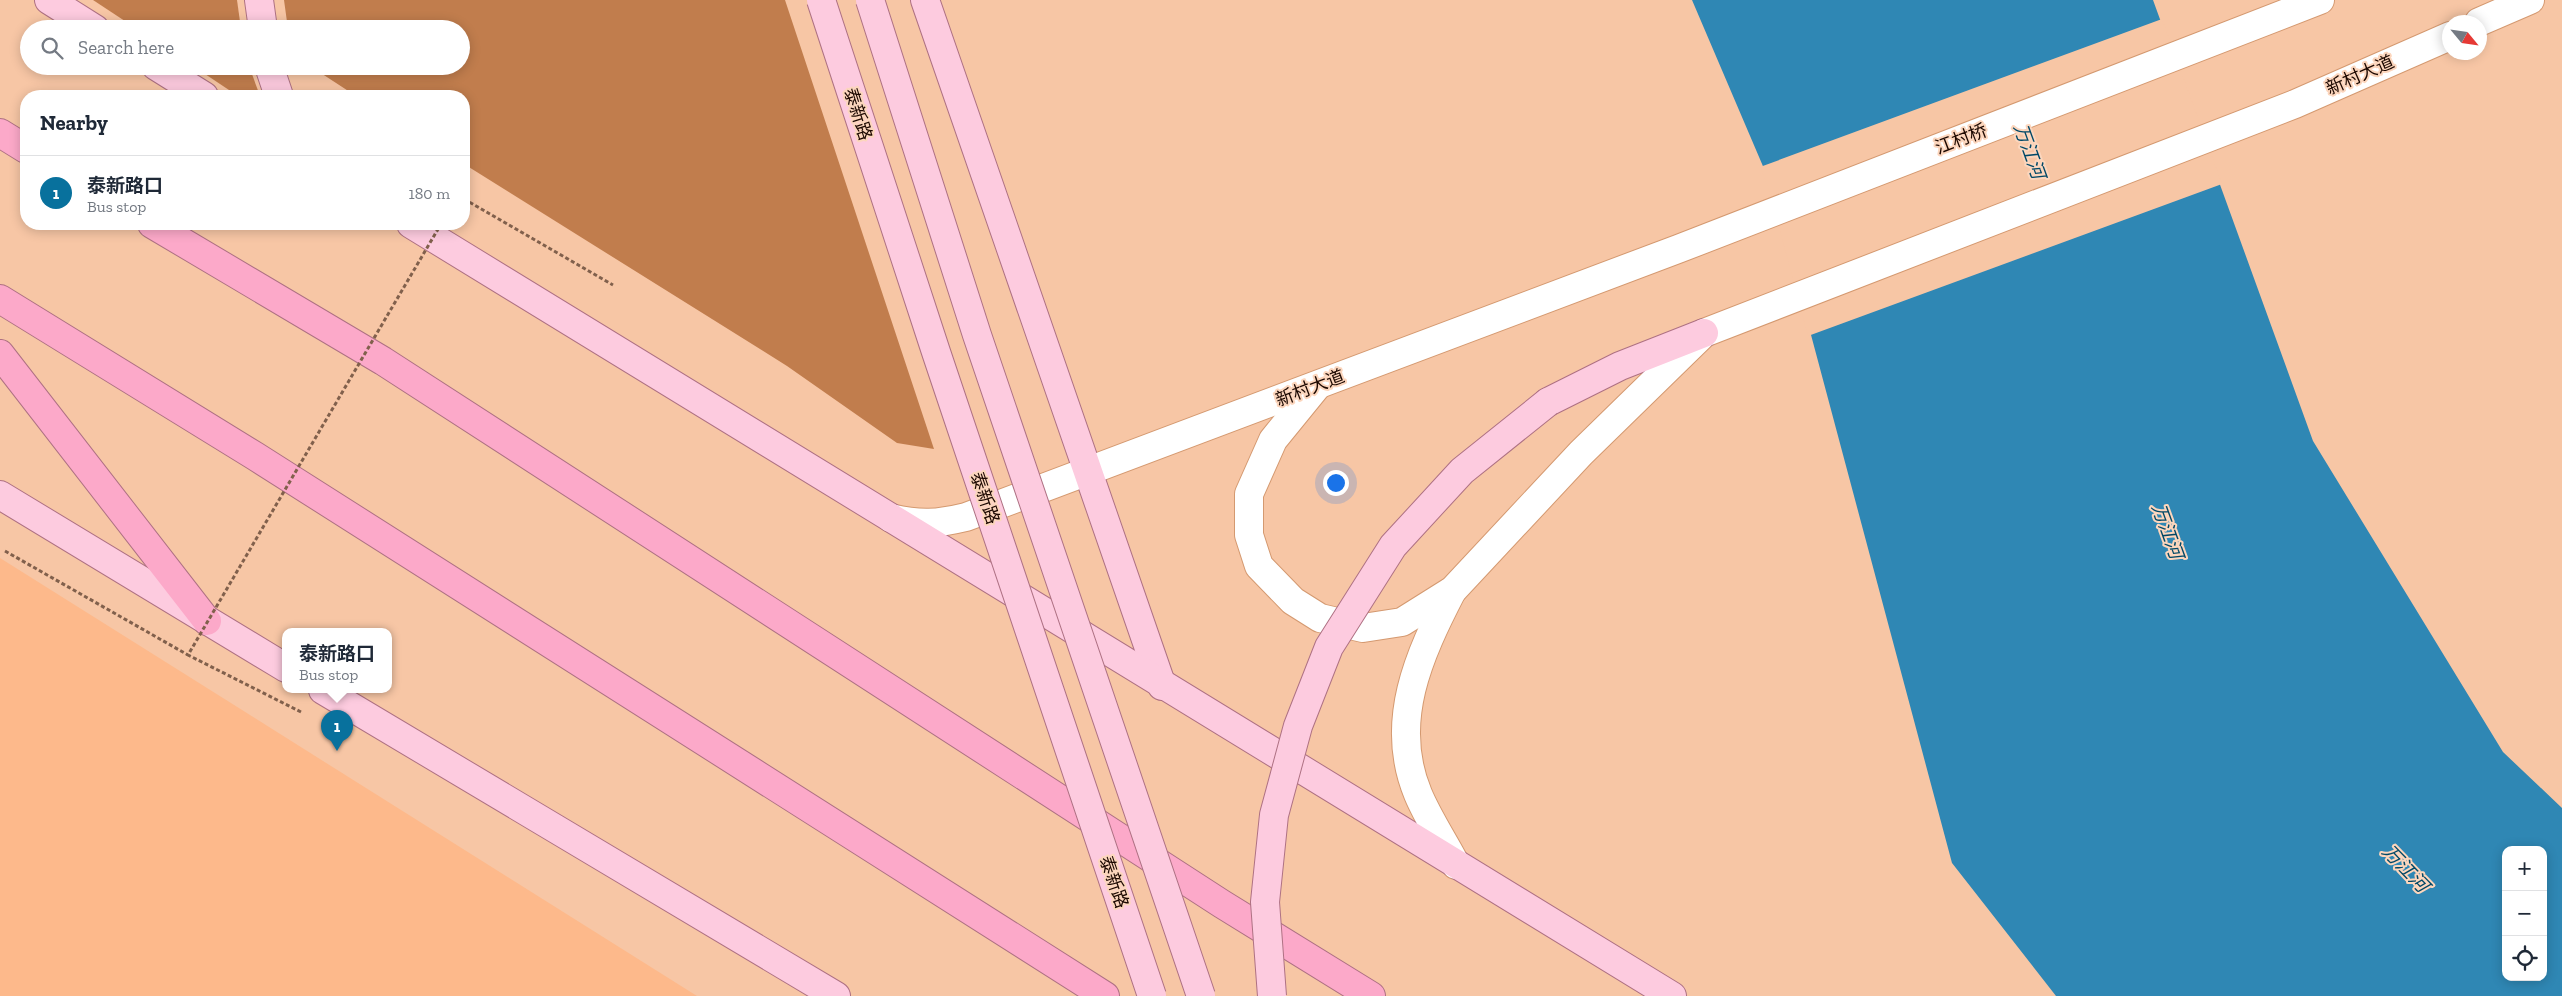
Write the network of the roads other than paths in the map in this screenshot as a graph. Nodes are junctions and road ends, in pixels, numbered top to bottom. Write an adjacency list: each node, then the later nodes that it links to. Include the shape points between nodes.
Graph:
1 (49, 0): 9 (main road)
2 (259, 0): 10 (main road)
3 (820, 0): 36 (main road, 泰新路, bridge)
4 (870, 0): 37 (main road, bridge, via 978,335)
5 (925, 0): 25 (main road)
6 (2320, 0): 18 (street, 江村桥)
7 (2530, 0): 8 (street)
8 (2487, 19)
9 (81, 20)
10 (262, 20)
11 (2442, 39): 22 (street, 新村大道, via 2270,114)
12 (170, 75): 14 (main road)
13 (272, 75): 15 (main road)
14 (194, 90)
15 (277, 90)
16 (0, 133): 17 (highway)
17 (20, 145)
18 (1728, 229): 24 (street, 新村大道)
19 (162, 230): 39 (highway, via 382,362 1214,899)
20 (421, 230): 27 (main road)
21 (0, 299): 35 (highway, via 264,461)
22 (1704, 333): 28 (street, via 1581,453); 38 (main road, bridge, via 1620,366 1548,402 1462,472 1393,546 1329,647 1298,726 1274,815 1265,902)
23 (0, 354): 29 (highway)
24 (1317, 386): 25 (street, 新村大道); 28 (street, via 1273,440 1249,494 1249,535 1259,566 1293,601 1320,618 1363,628 1402,622)
25 (1088, 472): 27 (street, 新村大道, via 966,517 937,524); 31 (main road)
26 (0, 495): 29 (main road)
27 (888, 518): 31 (main road)
28 (1453, 590): 33 (street, via 1424,645 1411,685 1405,743 1418,793)
29 (207, 621): 30 (main road)
30 (282, 666)
31 (1162, 686): 33 (main road)
32 (327, 693): 34 (main road)
33 (1456, 865): 40 (main road)
34 (836, 996)
35 (1105, 996)
36 (1152, 996)
37 (1200, 996)
38 (1272, 996)
39 (1371, 996)
40 (1672, 996)

